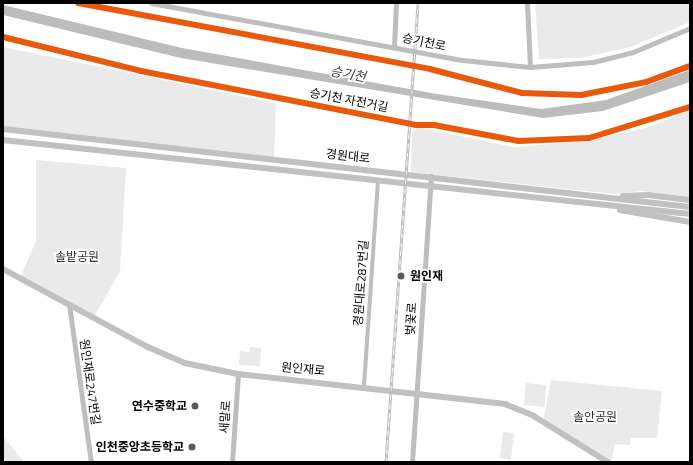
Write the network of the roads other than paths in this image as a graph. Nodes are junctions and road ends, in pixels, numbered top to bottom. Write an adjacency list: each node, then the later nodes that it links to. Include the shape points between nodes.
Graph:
1 (151, 3): 4 (street, 승기천로)
2 (396, 3): 6 (street)
3 (527, 3): 7 (street)
4 (168, 5): 6 (street, 승기천로)
5 (690, 28): 7 (street, 승기천로, via 633,52 593,62)
6 (394, 46): 7 (street, 승기천로, via 463,60)
7 (530, 66)
8 (3, 129): 10 (main road, 경원대로)
9 (3, 140): 11 (main road, 경원대로)
10 (431, 176): 12 (street, 벚꽃로); 13 (main road, 경원대로)
11 (378, 182): 12 (main road, 경원대로); 22 (street, 경원대로287번길)
12 (430, 187): 15 (main road, 경원대로); 23 (street, 벚꽃로)
13 (604, 198): 14 (main road, via 648,195); 16 (main road, 경원대로)
14 (690, 200)
15 (604, 206): 17 (main road, 경원대로); 18 (main road, via 648,217)
16 (690, 207)
17 (690, 214)
18 (690, 222)
19 (3, 269): 20 (main road, 원인재로)
20 (69, 304): 21 (main road, 원인재로, via 168,357); 24 (street, 원인재로247번길)
21 (238, 374): 22 (main road, 원인재로); 25 (street, 새말로)
22 (364, 386): 23 (main road, 원인재로)
23 (416, 392): 26 (street, 벚꽃로); 27 (main road, 원인재로, via 505,404 534,416)
24 (91, 462)
25 (232, 462)
26 (412, 462)
27 (608, 462)

